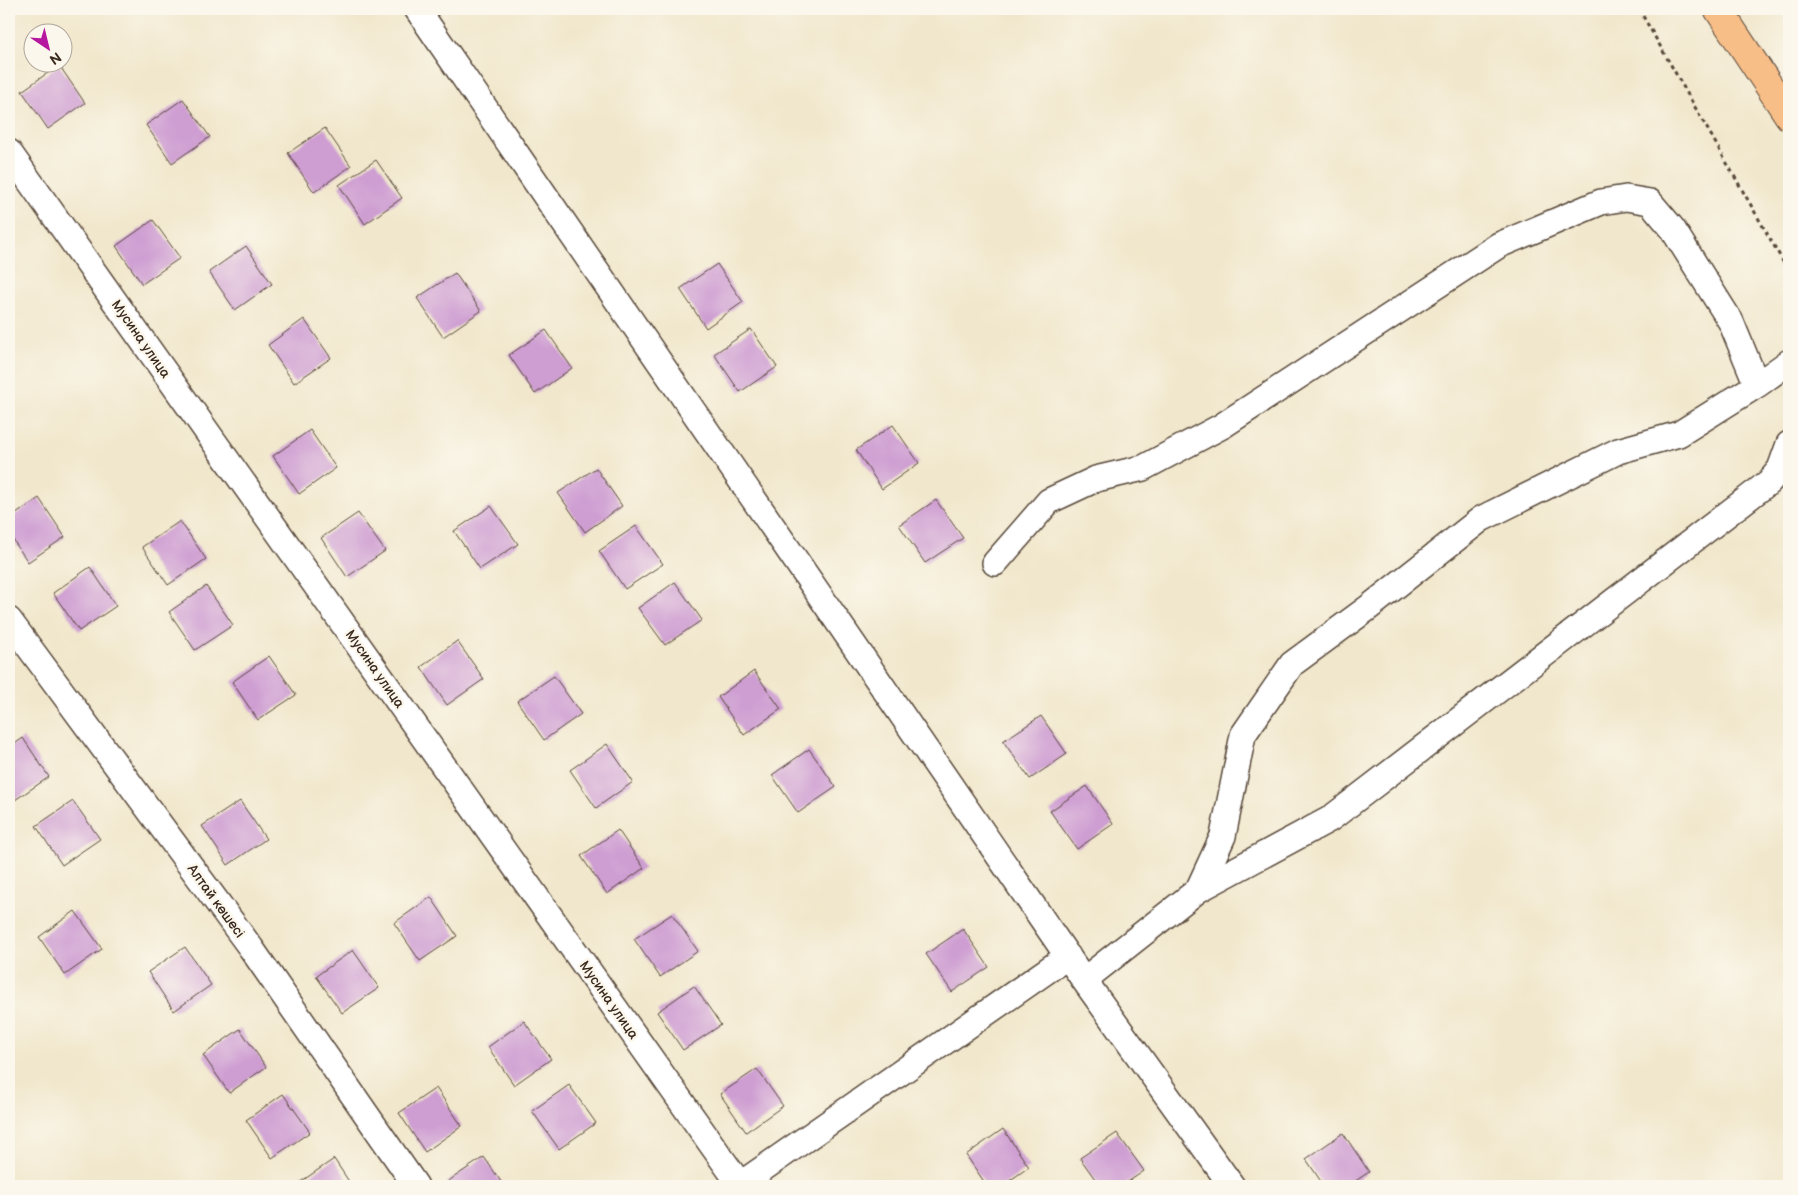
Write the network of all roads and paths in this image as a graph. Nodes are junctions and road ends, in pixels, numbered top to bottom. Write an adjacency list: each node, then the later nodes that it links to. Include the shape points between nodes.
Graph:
1 (417, 9): 13 (street)
2 (1639, 9): 6 (path)
3 (1718, 9): 4 (main road)
4 (1789, 116)
5 (9, 152): 16 (street, Мусина улица)
6 (1789, 272)
7 (1789, 362): 8 (street)
8 (1757, 385): 10 (street, via 1731,322 1672,228 1650,202 1626,198 1601,202 1499,245 1222,426 1143,468 1096,479 1049,501); 12 (street, via 1679,434 1618,451 1481,519 1292,664 1243,735 1222,836)
9 (1789, 444): 12 (street, via 1780,470 1769,482 1330,819)
10 (995, 563)
11 (9, 620): 15 (street, Алтай көшесі, via 251,948)
12 (1198, 890): 14 (street)
13 (1068, 956): 14 (street); 16 (street)
14 (1084, 980): 17 (street)
15 (416, 1186)
16 (740, 1186)
17 (1232, 1186)

